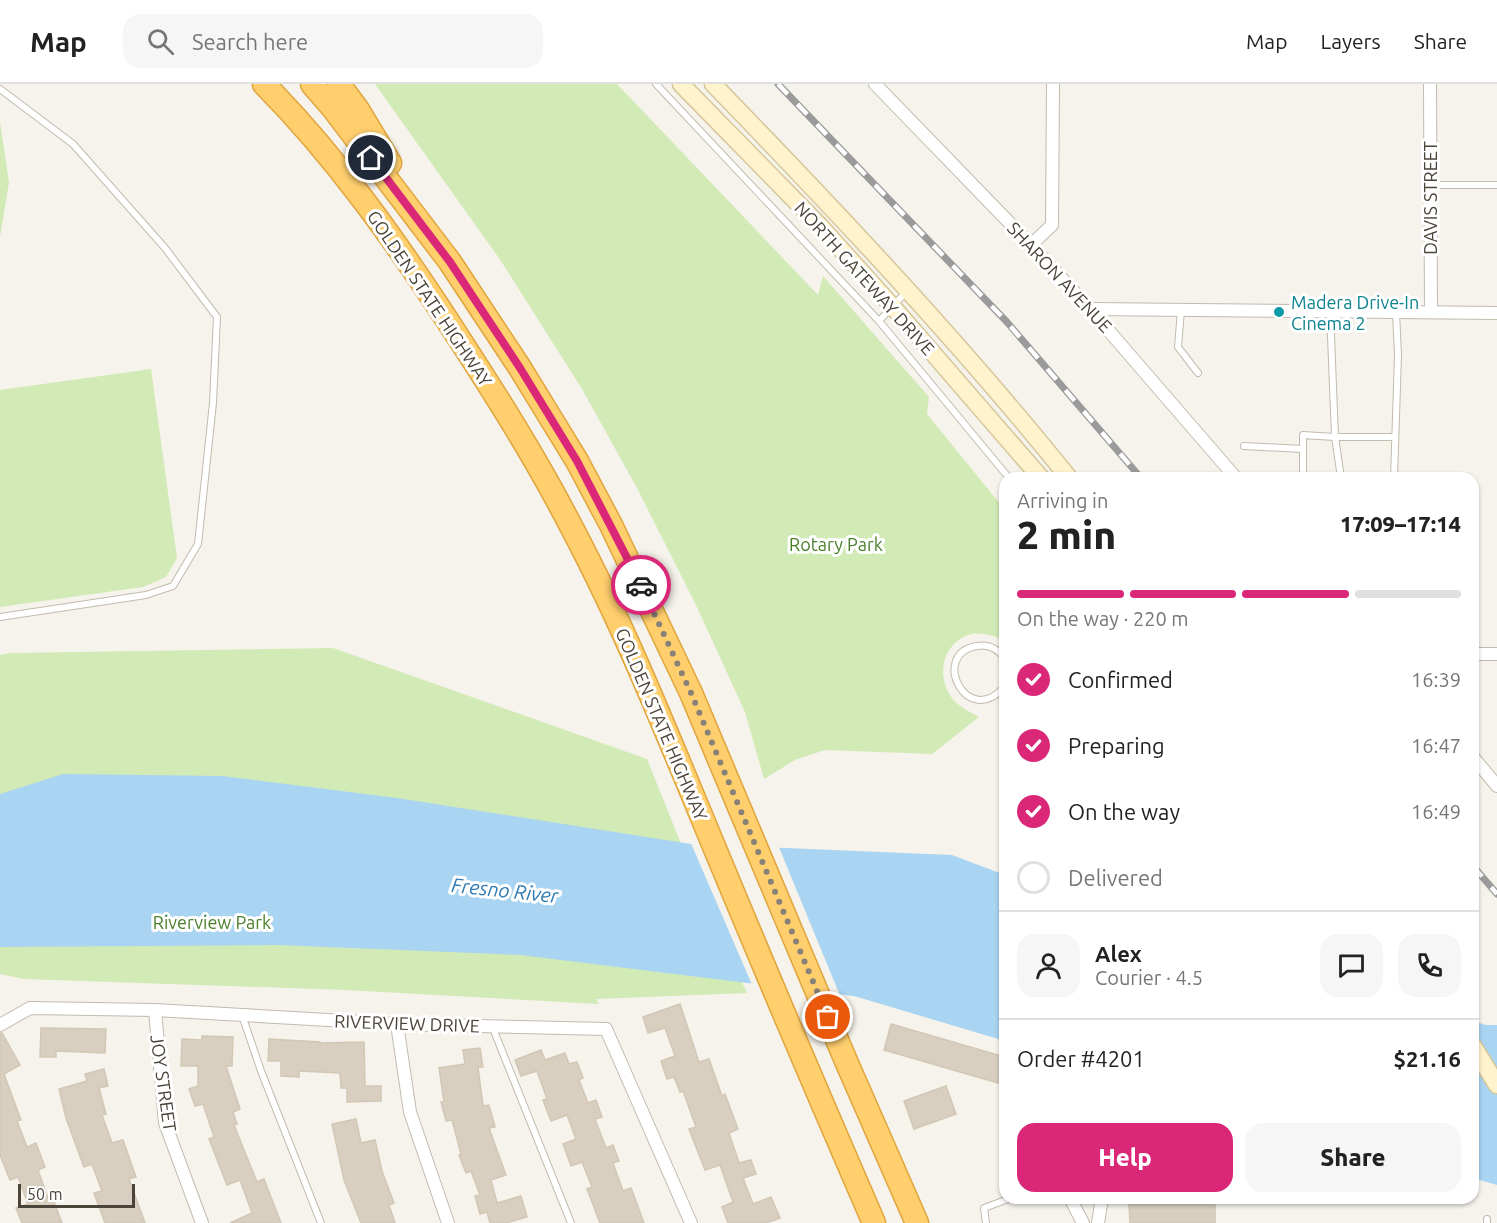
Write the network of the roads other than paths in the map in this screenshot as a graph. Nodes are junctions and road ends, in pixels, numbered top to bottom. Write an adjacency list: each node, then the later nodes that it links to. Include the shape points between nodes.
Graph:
1 (256, 84): 12 (highway)
2 (264, 84): 12 (highway, GOLDEN STATE HIGHWAY)
3 (312, 84): 16 (highway, GOLDEN STATE HIGHWAY)
4 (339, 84): 16 (highway)
5 (656, 84): 25 (lane)
6 (681, 84): 18 (main road, NORTH GATEWAY DRIVE)
7 (713, 84): 17 (main road, NORTH GATEWAY DRIVE)
8 (874, 84): 15 (street, SHARON AVENUE)
9 (1053, 84): 15 (street, via 1052,225)
10 (1430, 84): 14 (street, DAVIS STREET)
11 (0, 89): 38 (lane, via 73,144 165,248 217,317 213,403 198,544 173,586 146,595)
12 (293, 114): 60 (highway, GOLDEN STATE HIGHWAY, via 352,184 417,274 529,449 573,529 650,692)
13 (1497, 184): 14 (lane)
14 (1430, 185): 23 (street, DAVIS STREET)
15 (1031, 245): 19 (street, SHARON AVENUE)
16 (450, 262): 61 (highway, GOLDEN STATE HIGHWAY, via 577,461 631,564 691,693)
17 (908, 290): 18 (lane); 33 (main road, NORTH GATEWAY DRIVE)
18 (893, 307): 25 (lane); 32 (main road, NORTH GATEWAY DRIVE)
19 (1090, 309): 20 (street); 34 (street, SHARON AVENUE)
20 (1180, 310): 21 (street); 26 (lane, via 1178,347)
21 (1330, 311): 22 (street); 27 (lane)
22 (1396, 312): 23 (street); 28 (lane)
23 (1431, 312): 24 (street)
24 (1497, 313)
25 (879, 321): 31 (lane)
26 (1198, 373)
27 (1335, 437): 28 (lane); 30 (lane, via 1303,435); 36 (lane)
28 (1395, 437): 37 (lane)
29 (1244, 446): 30 (lane)
30 (1303, 449): 35 (lane)
31 (1005, 472)
32 (1036, 472)
33 (1065, 472)
34 (1231, 472)
35 (1303, 472)
36 (1340, 472)
37 (1394, 472)
38 (0, 617)
39 (999, 651): 42 (lane, via 973,646 959,656 954,673 959,689 974,699)
40 (1479, 654): 41 (street)
41 (1497, 654)
42 (999, 693)
43 (1479, 764): 44 (street)
44 (1497, 786)
45 (154, 1010): 46 (street, RIVERVIEW DRIVE); 47 (street, RIVERVIEW DRIVE, via 30,1008); 55 (street, JOY STREET, via 165,1124)
46 (242, 1015): 48 (street, RIVERVIEW DRIVE); 56 (lane)
47 (0, 1024)
48 (397, 1024): 49 (street, RIVERVIEW DRIVE); 57 (street, via 410,1112)
49 (492, 1026): 58 (lane); 59 (street, RIVERVIEW DRIVE, via 606,1029)
50 (1479, 1056): 51 (main road)
51 (1497, 1085)
52 (999, 1202): 62 (lane, via 984,1208)
53 (1073, 1204): 63 (street)
54 (1100, 1204): 64 (street)
55 (202, 1223)
56 (321, 1223)
57 (448, 1223)
58 (571, 1223)
59 (692, 1223)
60 (874, 1223)
61 (917, 1223)
62 (986, 1223)
63 (1083, 1223)
64 (1098, 1223)

